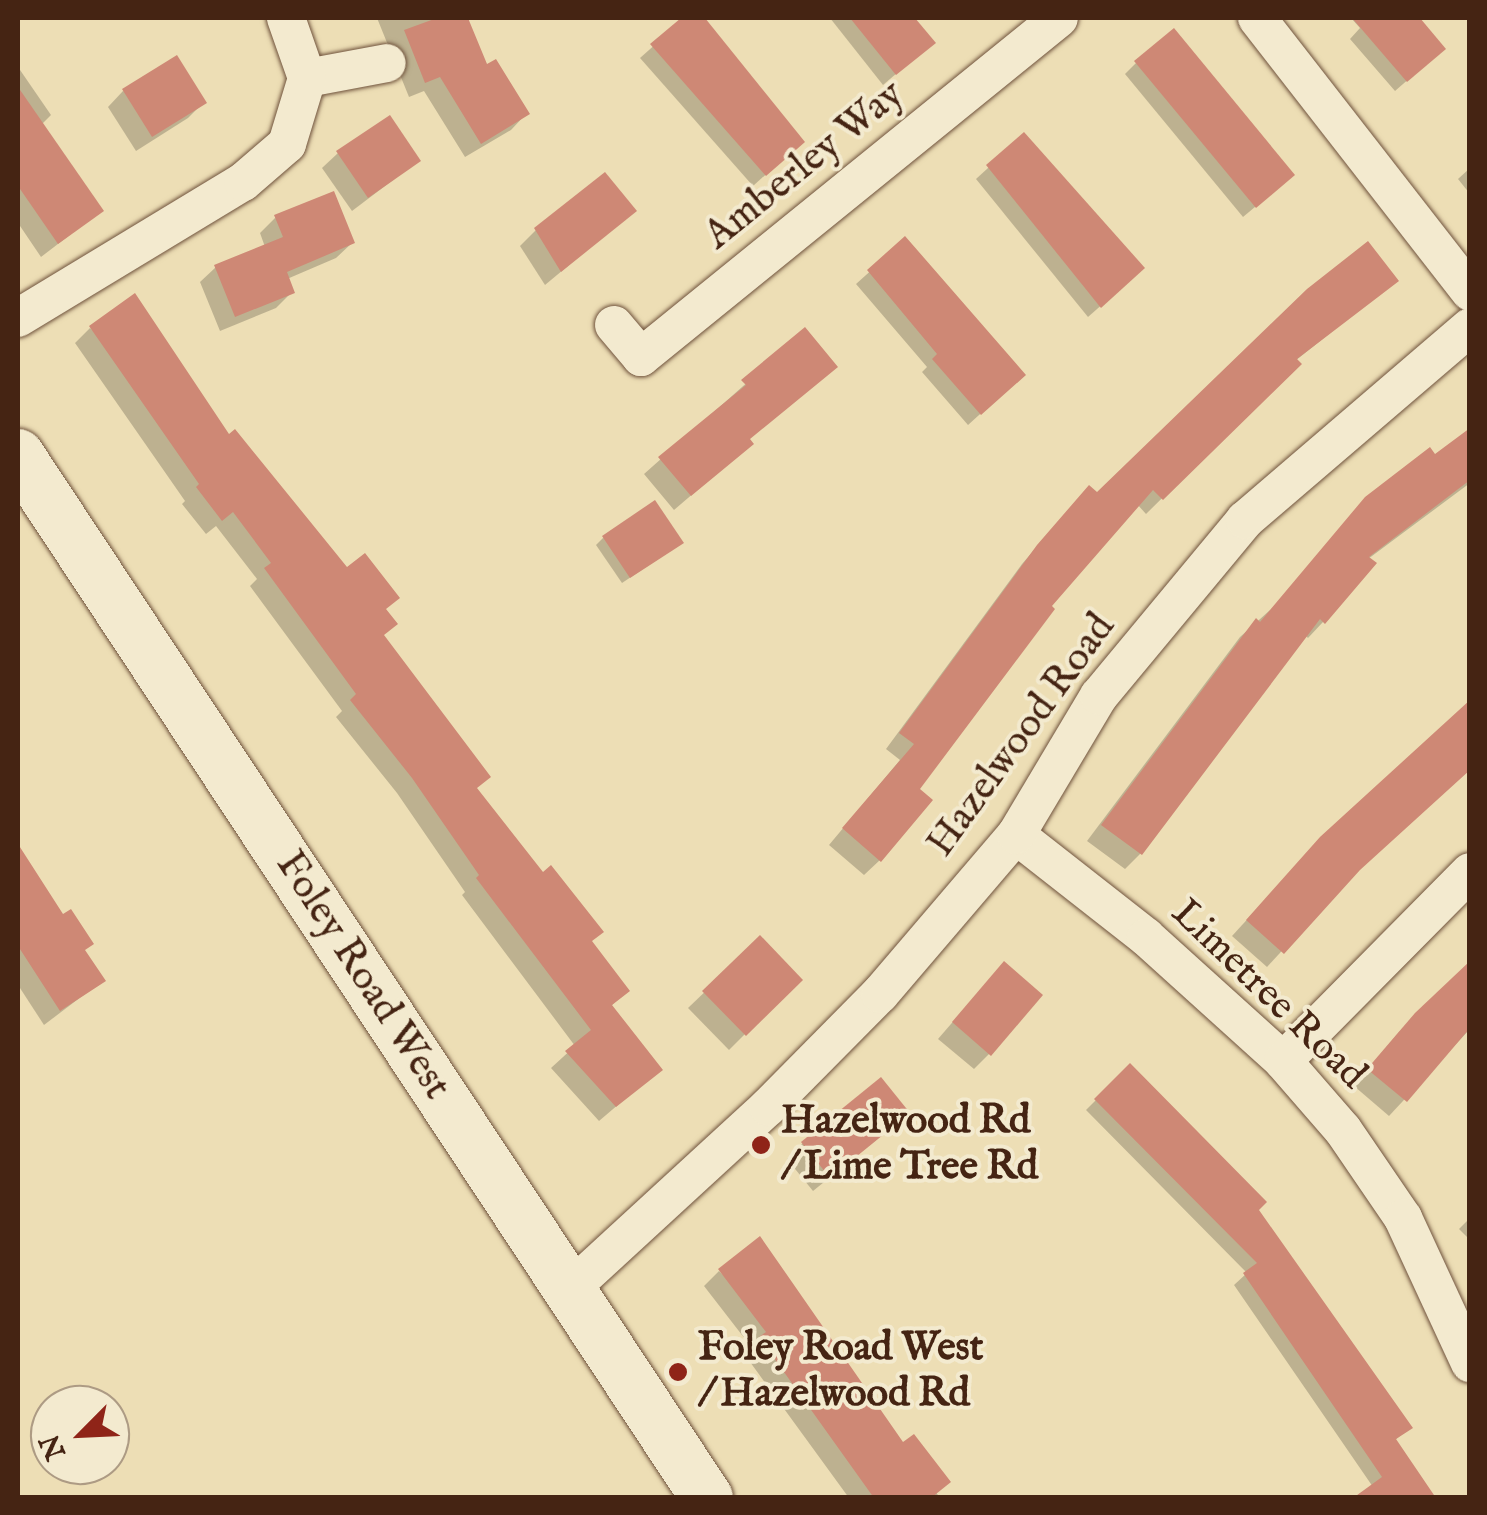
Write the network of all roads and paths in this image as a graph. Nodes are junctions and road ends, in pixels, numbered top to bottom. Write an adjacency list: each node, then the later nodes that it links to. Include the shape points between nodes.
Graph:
1 (286, 18): 5 (street)
2 (1059, 18): 8 (street, Amberley Way, via 641,357)
3 (1257, 18): 6 (street)
4 (387, 63): 5 (street)
5 (306, 78): 7 (street, via 287,144 244,182)
6 (1470, 292)
7 (18, 318)
8 (614, 325)
9 (1470, 327): 11 (street, Hazelwood Road, via 1245,520 1099,696)
10 (18, 454): 14 (main road, Foley Road West)
11 (1016, 835): 13 (street, Limetree Road, via 1146,937); 14 (street, Hazelwood Road, via 880,994)
12 (1470, 872): 13 (street)
13 (1282, 1061): 15 (street, Limetree Road, via 1343,1130 1402,1218)
14 (569, 1290): 16 (main road, Foley Road West)
15 (1470, 1363)
16 (707, 1498)

